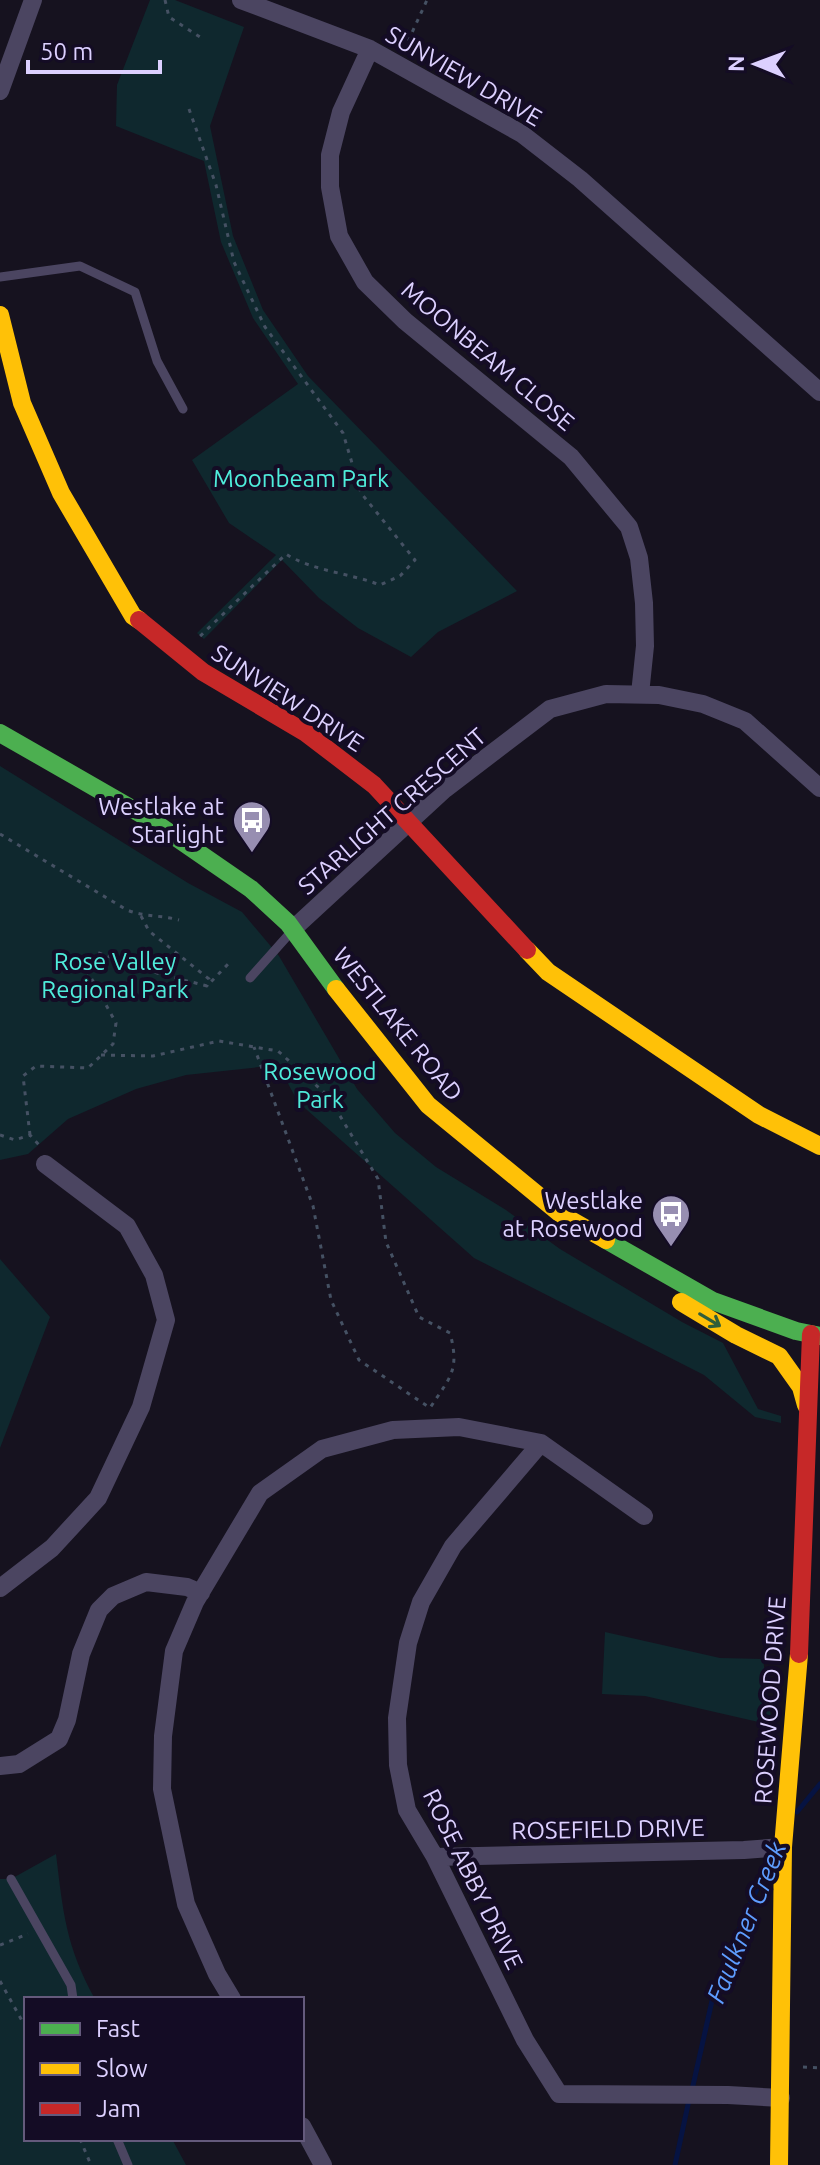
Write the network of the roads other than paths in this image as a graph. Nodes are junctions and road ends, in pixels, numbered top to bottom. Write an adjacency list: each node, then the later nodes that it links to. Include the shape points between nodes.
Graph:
1 (33, 0): 4 (street)
2 (241, 0): 3 (street, SUNVIEW DRIVE)
3 (370, 49): 7 (street, SUNVIEW DRIVE, via 522,134); 9 (street, MOONBEAM CLOSE, via 341,112 330,155 339,236 365,282 571,457 629,527 644,603)
4 (0, 91)
5 (0, 277): 8 (lane, via 80,266 135,292 157,361)
6 (0, 315): 12 (street, SUNVIEW DRIVE, via 22,403 61,493 133,616 203,672 306,733 374,785)
7 (820, 392)
8 (183, 409)
9 (640, 694): 11 (street, STARLIGHT CRESCENT, via 703,704 745,721); 12 (street, STARLIGHT CRESCENT, via 606,694 550,709)
10 (0, 733): 13 (street, WESTLAKE ROAD, via 148,818 251,889)
11 (820, 788)
12 (409, 822): 13 (street, STARLIGHT CRESCENT); 15 (street, SUNVIEW DRIVE, via 548,972 759,1115)
13 (293, 929): 14 (lane); 17 (street, WESTLAKE ROAD, via 428,1105 562,1215)
14 (250, 978)
15 (820, 1146)
16 (45, 1164): 24 (street, via 127,1226 154,1275 166,1320 141,1407 98,1498 52,1548)
17 (629, 1253): 18 (street, WESTLAKE ROAD, via 713,1301); 19 (street, one-way to 19, via 681,1302 779,1356 801,1387)
18 (816, 1335): 19 (street, ROSEWOOD DRIVE)
19 (808, 1415): 23 (street, ROSEWOOD DRIVE)
20 (541, 1443): 22 (street); 25 (street, via 459,1427 393,1430 322,1449 260,1493); 28 (street, ROSE ABBY DRIVE, via 453,1546 421,1602 408,1643 397,1718 398,1765 407,1810)
21 (820, 1507): 23 (street)
22 (644, 1516)
23 (803, 1561): 27 (street, ROSEWOOD DRIVE)
24 (0, 1588)
25 (201, 1593): 26 (street, via 146,1582 113,1596 99,1610 81,1654 59,1739 19,1764); 31 (street, via 174,1651 162,1789 186,1904)
26 (0, 1766)
27 (783, 1847): 28 (street, ROSEFIELD DRIVE); 32 (street, ROSEWOOD DRIVE)
28 (435, 1857): 32 (street, ROSE ABBY DRIVE, via 525,2040 559,2094)
29 (11, 1879): 30 (lane, via 71,1985)
30 (73, 1997)
31 (231, 1997)
32 (781, 2098): 37 (street, ROSEWOOD DRIVE)
33 (304, 2130): 36 (street)
34 (118, 2141): 35 (lane)
35 (128, 2165)
36 (323, 2165)
37 (779, 2165)

